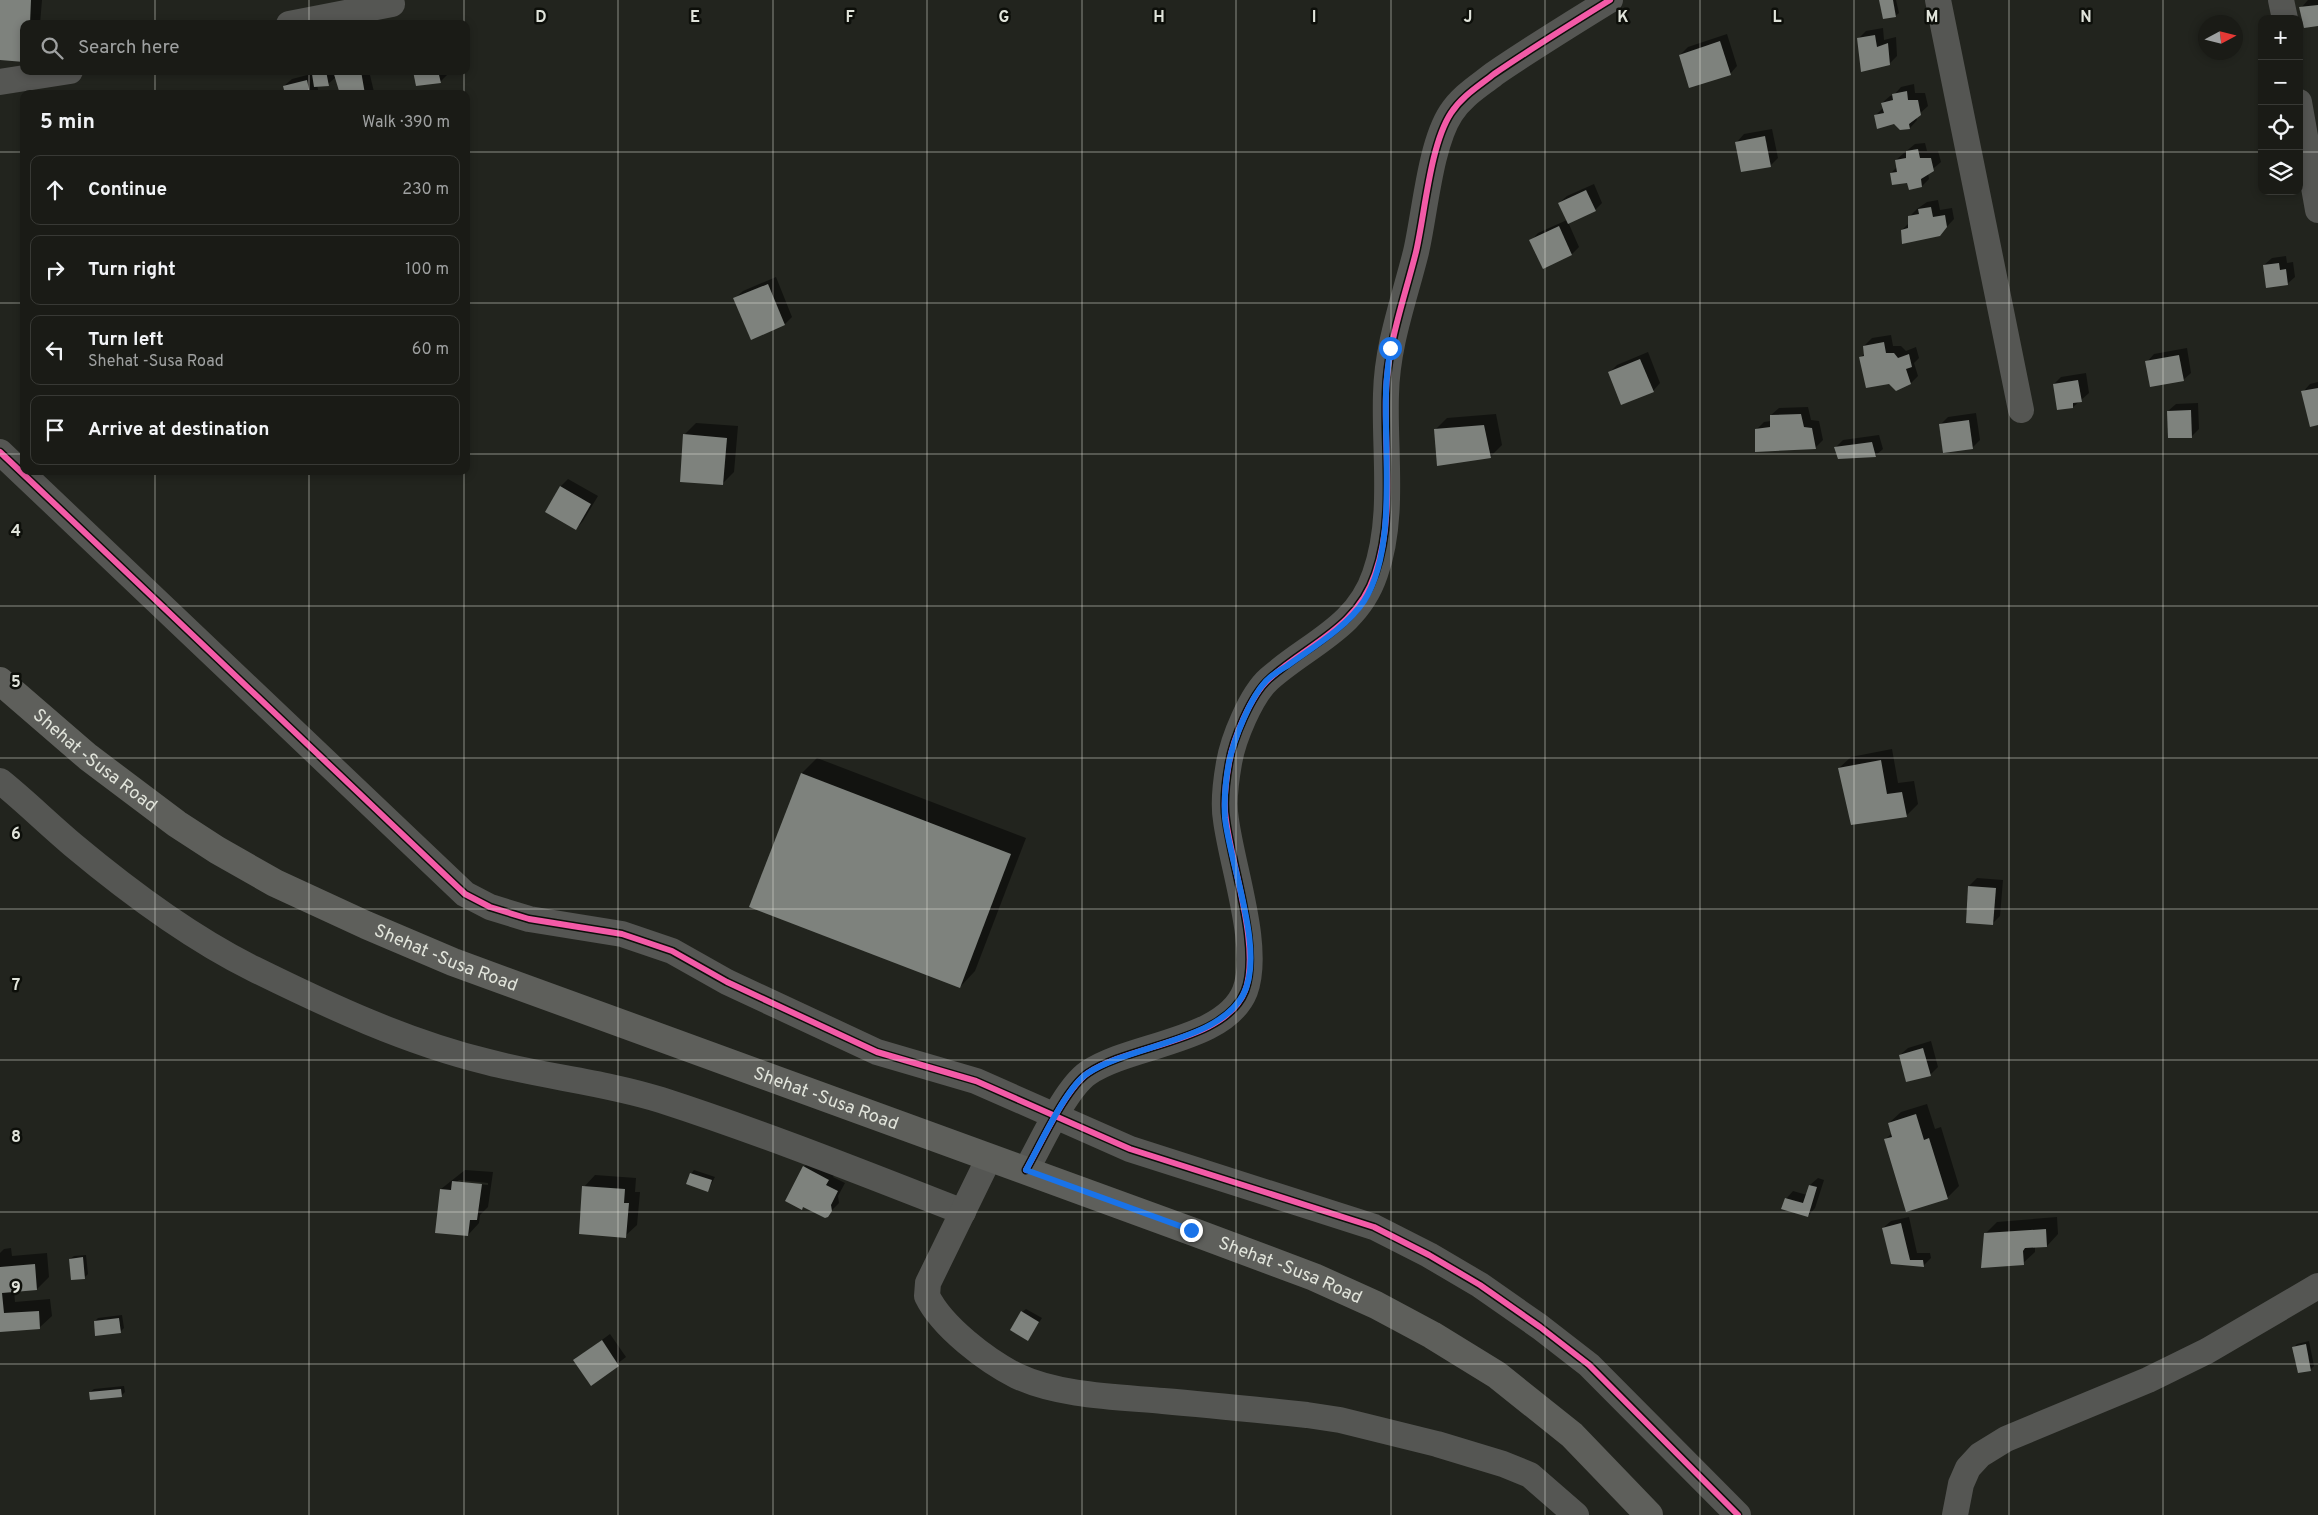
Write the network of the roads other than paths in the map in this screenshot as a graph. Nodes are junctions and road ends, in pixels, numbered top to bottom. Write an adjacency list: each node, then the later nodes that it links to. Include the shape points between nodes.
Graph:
1 (1938, 0): 11 (street)
2 (2282, 0): 5 (street)
3 (392, 4): 6 (street)
4 (1597, 4): 17 (street, via 1467,94 1451,112 1439,138 1415,253 1390,348 1386,391 1386,503 1376,573 1364,601 1340,627 1266,681 1242,720 1229,763 1225,816 1250,947 1250,970 1244,994 1232,1012 1214,1024 1119,1057 1086,1074 1066,1096)
5 (2284, 15)
6 (310, 20)
7 (45, 75): 8 (street)
8 (0, 82)
9 (2300, 105): 10 (street)
10 (2318, 210)
11 (2021, 410)
12 (0, 452): 13 (street)
13 (20, 471)
14 (24, 475): 17 (street, via 465,894 490,907 529,919 622,934 672,951 727,982 877,1052 976,1081)
15 (0, 681): 18 (main road, Shehat -Susa Road, via 88,757 177,824 275,883 453,962)
16 (0, 782): 20 (street, via 74,846 170,919 252,968 347,1013 429,1046 490,1063 605,1085 660,1100)
17 (1056, 1116): 19 (street); 24 (street, via 1130,1149 1374,1227 1429,1255 1488,1290 1589,1365)
18 (989, 1158): 19 (main road, Shehat -Susa Road); 20 (street)
19 (1026, 1170): 23 (main road, Shehat -Susa Road, via 1314,1277 1432,1334 1497,1375 1572,1435)
20 (963, 1212): 22 (street, via 928,1283 927,1296 952,1328 980,1352 1018,1376 1053,1387 1098,1395 1316,1416 1437,1444 1530,1475)
21 (2318, 1286): 25 (street, via 2206,1351 2148,1380 2006,1439 1980,1455 1968,1468 1961,1484)
22 (1576, 1515)
23 (1649, 1515)
24 (1738, 1515)
25 (1955, 1515)

